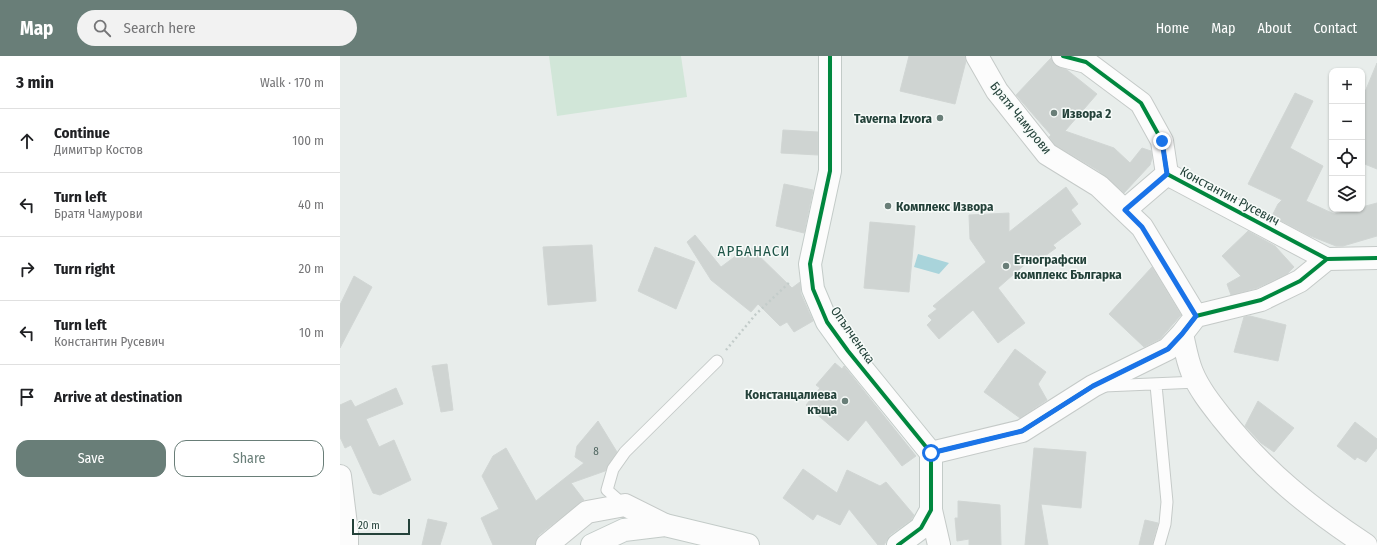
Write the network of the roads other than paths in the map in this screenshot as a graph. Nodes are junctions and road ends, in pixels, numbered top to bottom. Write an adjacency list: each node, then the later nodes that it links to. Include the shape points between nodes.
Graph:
1 (830, 56): 14 (street, Опълченска, via 830,171 810,264 813,289 827,322)
2 (977, 56): 5 (street, Братя Чамурови, via 997,91 1047,154 1099,186)
3 (1063, 56): 4 (street, Константин Русевич, via 1086,62 1141,103 1162,141)
4 (1167, 174): 5 (street); 7 (street, Константин Русевич)
5 (1125, 210): 8 (street, Братя Чамурови, via 1142,227)
6 (1377, 258): 7 (street)
7 (1327, 259): 8 (street, via 1300,281 1261,300)
8 (1196, 316): 9 (street)
9 (1182, 334): 11 (street, via 1186,354); 13 (street, via 1168,349)
10 (717, 361): 16 (lane, via 625,452 613,469 607,490)
11 (1198, 382): 12 (lane); 26 (street, via 1207,399 1235,434 1282,484 1322,516)
12 (1156, 385): 13 (lane); 25 (lane, via 1167,502 1165,524)
13 (1093, 386): 14 (street, via 1022,431)
14 (931, 453): 17 (street)
15 (340, 476): 19 (street)
16 (625, 505): 18 (street); 20 (street, via 587,512)
17 (931, 510): 23 (street, via 921,528); 24 (street)
18 (665, 525): 21 (street, via 624,530); 22 (street)
19 (347, 545)
20 (547, 545)
21 (592, 545)
22 (748, 545)
23 (898, 545)
24 (939, 545)
25 (1159, 545)
26 (1366, 545)

